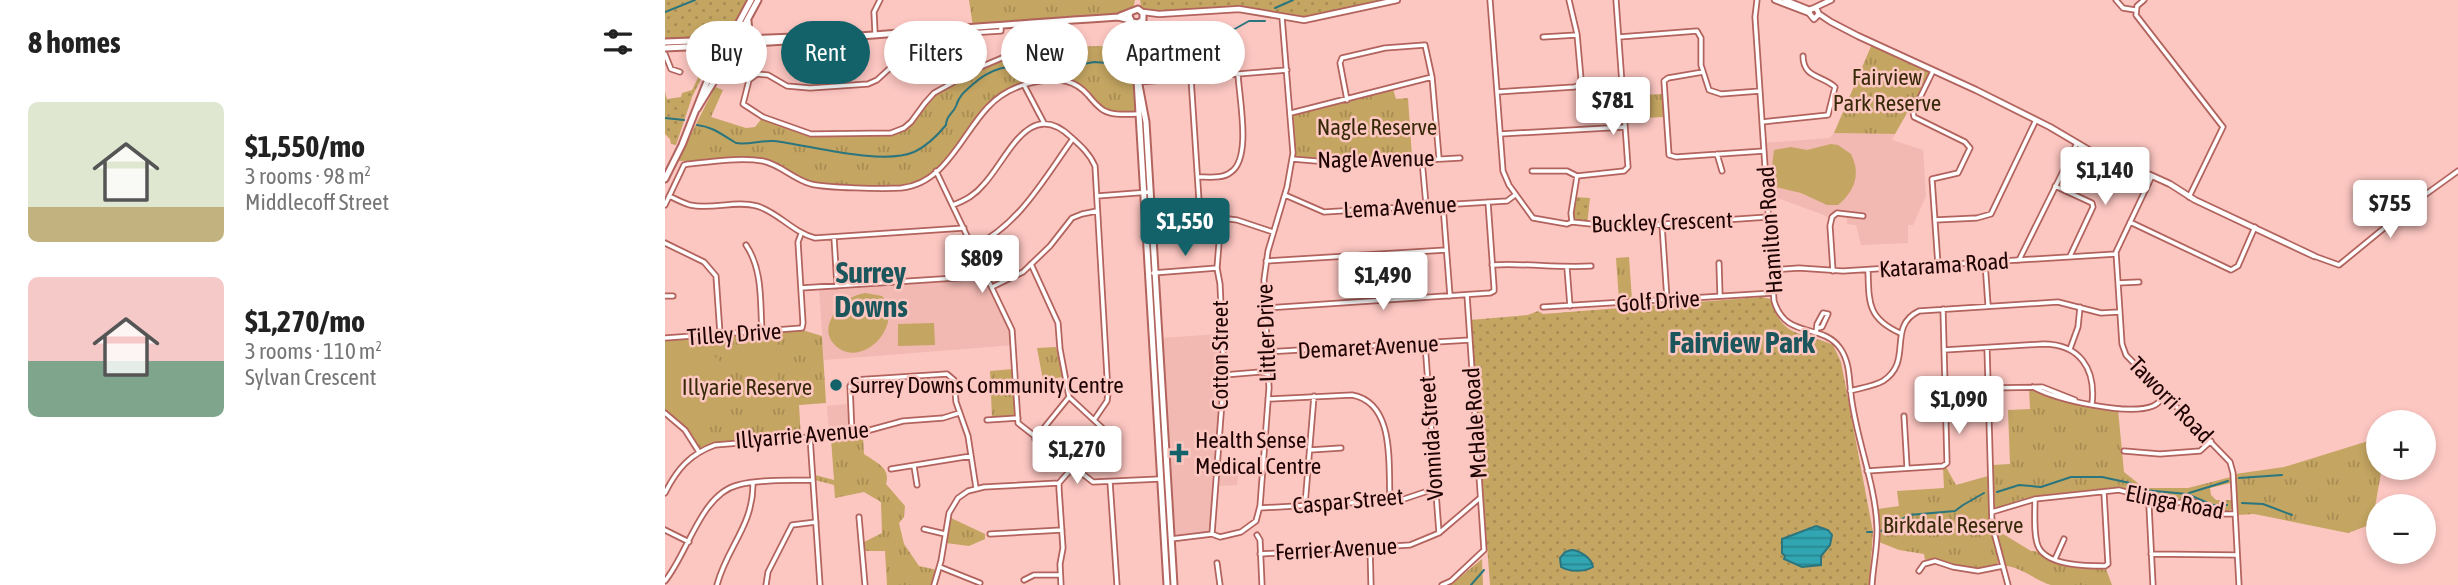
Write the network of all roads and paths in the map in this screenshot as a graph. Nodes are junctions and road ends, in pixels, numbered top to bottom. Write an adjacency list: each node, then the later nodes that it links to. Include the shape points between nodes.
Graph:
1 (751, 0): 22 (main road)
2 (758, 0): 18 (main road)
3 (880, 0): 30 (street, via 874,12)
4 (1397, 0): 21 (street, via 1310,20)
5 (1490, 0): 57 (street, Buckley Crescent)
6 (1569, 0): 31 (street)
7 (1616, 0): 33 (street)
8 (1757, 0): 56 (street, Hamilton Road)
9 (1775, 0): 16 (street)
10 (1785, 0): 16 (street)
11 (2116, 0): 17 (street)
12 (2144, 0): 17 (street)
13 (1136, 1): 15 (main road)
14 (1828, 1): 16 (street)
15 (1136, 11): 19 (street); 20 (main road); 26 (main road); 27 (main road)
16 (1814, 11): 43 (street)
17 (2135, 12): 89 (street, via 2223,127)
18 (750, 14): 23 (main road); 24 (main road)
19 (1159, 14): 21 (street, via 1239,9); 27 (street)
20 (1118, 17): 25 (main road); 26 (main road)
21 (1282, 17): 42 (street, Littler Drive)
22 (741, 21)
23 (745, 21)
24 (749, 21)
25 (1060, 21)
26 (1131, 21)
27 (1141, 21)
28 (884, 32): 30 (main road)
29 (870, 33): 30 (main road)
30 (875, 33)
31 (1577, 35): 32 (street); 57 (street, via 1578,86)
32 (1542, 37)
33 (1619, 37): 46 (street, via 1697,31); 65 (street)
34 (665, 42): 35 (main road)
35 (686, 42)
36 (686, 47): 38 (main road)
37 (665, 48): 38 (main road)
38 (676, 48): 39 (main road)
39 (686, 49)
40 (665, 54): 44 (street, via 669,71)
41 (1803, 56): 63 (street, via 1806,71 1835,87 1828,115)
42 (1287, 70): 47 (street); 59 (street, Littler Drive)
43 (1933, 71): 62 (street); 99 (street, via 1914,117 1970,148 1958,173 1932,179)
44 (680, 72)
45 (884, 72): 51 (street, via 873,82 810,89 787,86 762,73 748,80 744,107 811,134 895,132)
46 (1703, 72): 56 (street, via 1711,92); 70 (street, via 1664,81 1669,155)
47 (1245, 73)
48 (1432, 77): 58 (street); 58 (street, via 1425,45 1342,58); 73 (street)
49 (706, 84): 61 (main road)
50 (711, 84): 61 (main road)
51 (950, 84)
52 (1138, 84): 60 (main road)
53 (1191, 84): 81 (street)
54 (1239, 84): 81 (street, via 1243,156 1232,172)
55 (1024, 85): 60 (street, via 1045,80 1072,82 1104,111); 64 (street); 78 (street, via 988,107)
56 (1760, 91): 63 (street, Hamilton Road)
57 (1497, 92): 66 (street, Buckley Crescent)
58 (1347, 100): 59 (street)
59 (1290, 113): 72 (street, Littler Drive)
60 (1142, 114): 84 (main road)
61 (693, 115): 82 (main road)
62 (2036, 120): 68 (street); 99 (street, via 1990,214)
63 (1762, 122): 69 (street, Hamilton Road)
64 (1045, 123): 67 (street, via 1061,127); 92 (street, via 1026,131 986,183)
65 (1625, 127): 66 (street); 79 (street, via 1626,170)
66 (1500, 134): 87 (street, Buckley Crescent, via 1504,175)
67 (1073, 139): 85 (street, via 1091,156); 110 (street, via 1020,212 991,239)
68 (2077, 143): 80 (street); 83 (street)
69 (1764, 151): 70 (street); 97 (street, Hamilton Road)
70 (1717, 155): 76 (street)
71 (1460, 158): 73 (street, Nagle Avenue)
72 (1292, 159): 74 (street, Nagle Avenue, via 1352,164); 86 (street, Littler Drive)
73 (1439, 159): 74 (street, Nagle Avenue)
74 (1422, 160): 93 (street)
75 (1532, 171): 79 (street)
76 (1722, 171)
77 (2458, 171): 113 (street, via 2339,265)
78 (936, 172): 88 (street, via 917,183 894,187 814,184 778,166 753,160 684,165); 92 (street)
79 (1577, 176): 100 (street)
80 (2152, 176): 89 (street); 101 (street, Taworri Road)
81 (1198, 177): 98 (street, via 1201,207)
82 (665, 179)
83 (2054, 185): 114 (street, via 2093,207); 115 (street)
84 (1147, 192): 85 (street); 128 (main road)
85 (1097, 195): 95 (street)
86 (1285, 195): 93 (street, Lema Avenue, via 1324,212); 105 (street, Littler Drive)
87 (1516, 195): 90 (street, Lema Avenue, via 1507,201); 100 (street, Buckley Crescent, via 1535,220)
88 (669, 196): 91 (street); 106 (street, via 690,205 757,206)
89 (2189, 197): 103 (street)
90 (1488, 202): 94 (street, Lema Avenue); 120 (street)
91 (665, 205)
92 (953, 205): 104 (street)
93 (1426, 205): 94 (street, Lema Avenue)
94 (1443, 205): 111 (street)
95 (1098, 211): 119 (street, via 1073,218); 173 (street, via 1108,393)
96 (1863, 216): 127 (street, via 1832,216)
97 (1768, 217): 102 (street, Buckley Crescent); 125 (street, Hamilton Road)
98 (1221, 218): 105 (street); 123 (street, Cotton Street)
99 (1935, 220): 121 (street)
100 (1572, 222): 102 (street, Buckley Crescent, via 1620,228)
101 (2130, 222): 103 (street, via 2231,270 2238,266); 112 (street, Taworri Road)
102 (1662, 225): 141 (street)
103 (2255, 227): 113 (street)
104 (964, 228): 107 (street); 110 (street)
105 (1273, 232): 116 (street, Littler Drive)
106 (801, 234): 107 (street); 134 (street)
107 (834, 237): 132 (street)
108 (665, 243): 151 (street, via 704,262 716,276)
109 (746, 245): 149 (street, via 758,271)
110 (973, 247): 129 (street)
111 (1446, 250): 116 (street); 139 (street)
112 (2116, 254): 114 (street, Katarama Road); 131 (street, Taworri Road)
113 (2314, 256)
114 (2070, 257): 115 (street, Katarama Road)
115 (2019, 260): 117 (street, Katarama Road)
116 (1266, 261): 146 (street, Littler Drive)
117 (1985, 262): 121 (street, Katarama Road); 143 (street)
118 (1719, 263): 140 (street)
119 (1031, 264): 133 (street, via 1016,277); 165 (street, via 1058,323)
120 (1492, 265): 124 (street); 136 (street, via 1494,291)
121 (1938, 265): 126 (street, Katarama Road)
122 (1591, 266): 124 (street)
123 (1217, 268): 128 (street); 160 (street, Cotton Street)
124 (1567, 268): 142 (street)
125 (1772, 270): 127 (street, Katarama Road); 135 (street, Hamilton Road)
126 (1868, 270): 127 (street, Katarama Road); 150 (street, via 1871,310 1883,324)
127 (1833, 271)
128 (1151, 273): 185 (main road); 190 (main road)
129 (987, 276): 132 (street); 133 (street)
130 (2139, 282): 131 (street)
131 (2118, 283): 148 (street, Taworri Road)
132 (837, 286): 134 (street)
133 (992, 287): 171 (street, via 1012,330)
134 (801, 288): 149 (street, Tilley Drive, via 802,328)
135 (1773, 293): 140 (street, Golf Drive); 162 (street, Hamilton Road, via 1785,320 1797,328 1817,331 1842,351)
136 (1467, 295): 139 (street); 153 (street, McHale Road)
137 (665, 296): 138 (street)
138 (674, 296)
139 (1450, 296): 146 (street)
140 (1720, 296): 141 (street, Golf Drive)
141 (1667, 300): 142 (street, Golf Drive)
142 (1570, 306): 144 (street, Golf Drive)
143 (1988, 306): 145 (street, via 2058,302); 147 (street)
144 (1543, 307)
145 (2080, 307): 148 (street); 156 (street)
146 (1265, 308): 158 (street, Littler Drive)
147 (1943, 309): 150 (street, via 1916,312); 157 (street)
148 (2119, 312): 163 (street, Taworri Road, via 2124,351)
149 (762, 331): 151 (street, Tilley Drive)
150 (1901, 333): 162 (street, via 1901,356 1894,370 1879,383)
151 (720, 334): 152 (street, Tilley Drive)
152 (665, 338)
153 (1470, 340): 154 (street, Demaret Avenue); 201 (street, McHale Road)
154 (1425, 343): 158 (street, Demaret Avenue); 198 (street, Vonnida Street)
155 (1987, 348): 156 (street, via 2051,344); 157 (street); 161 (street)
156 (2070, 349): 167 (street, via 2089,370)
157 (1944, 350): 187 (street, via 1947,463)
158 (1267, 352): 159 (street, Littler Drive)
159 (1268, 374): 160 (street); 166 (street, Littler Drive)
160 (1224, 375): 218 (street, Cotton Street)
161 (1989, 388): 167 (street, via 2033,387); 207 (street)
162 (1850, 391): 189 (street, Hamilton Road)
163 (2166, 395): 167 (street, via 2152,407); 178 (street, Taworri Road)
164 (1314, 396): 166 (street); 180 (street); 203 (street, via 1357,396 1380,412)
165 (1069, 397): 173 (street); 176 (street)
166 (1268, 399): 206 (street, Littler Drive)
167 (2092, 404)
168 (665, 413): 182 (street, via 685,430)
169 (959, 413): 174 (street, Illyarrie Avenue); 174 (street, via 954,380 947,374 854,380 850,386); 183 (street)
170 (1904, 416): 187 (street)
171 (1018, 418): 172 (street); 176 (street, via 1018,424)
172 (987, 420)
173 (1094, 420): 177 (street)
174 (852, 434): 175 (street, Illyarrie Avenue)
175 (810, 437): 182 (street, Illyarrie Avenue, via 729,442); 191 (street)
176 (1035, 439): 186 (street)
177 (1117, 439)
178 (2211, 441): 181 (street, via 2200,451); 208 (street, Taworri Road, via 2232,467)
179 (1341, 448): 180 (street)
180 (1310, 450): 205 (street)
181 (2124, 451)
182 (699, 452): 199 (street, Illyarrie Avenue, via 681,466)
183 (971, 456): 184 (street); 197 (street)
184 (914, 466): 188 (street); 195 (street)
185 (1166, 466): 190 (main road); 196 (main road)
186 (1073, 467): 192 (street, via 1093,482); 193 (street)
187 (1907, 468): 189 (street)
188 (891, 469)
189 (1867, 471): 250 (street, Hamilton Road, via 1877,526)
190 (1160, 479): 192 (street); 196 (main road); 214 (main road)
191 (813, 480): 194 (street); 210 (street)
192 (1110, 482): 243 (street)
193 (1059, 483): 197 (street); 213 (street)
194 (753, 484): 222 (street, via 736,485 712,500); 237 (street, via 752,507)
195 (917, 485)
196 (1167, 486): 220 (main road)
197 (976, 488): 216 (street, via 952,506)
198 (1434, 489): 203 (street, Caspar Street); 215 (street, Vonnida Street)
199 (665, 493)
200 (2104, 493): 202 (street, Elinga Road); 204 (street, Elinga Road, via 2119,490); 228 (street, via 2108,564 2073,566)
201 (1480, 498): 215 (street, Ferrier Avenue); 249 (street, McHale Road, via 1484,550)
202 (2035, 499): 207 (street, Elinga Road); 228 (street, via 2039,549)
203 (1390, 500): 205 (street, Caspar Street)
204 (2151, 500): 208 (street, Elinga Road, via 2195,502 2217,514); 226 (street)
205 (1305, 505): 206 (street, Caspar Street)
206 (1260, 508): 218 (street, via 1245,530 1220,537)
207 (1992, 512): 230 (street)
208 (2235, 514): 227 (street, Taworri Road)
209 (859, 517): 240 (street)
210 (816, 522): 238 (street, via 792,525); 239 (street)
211 (924, 529): 216 (street)
212 (665, 530): 222 (street)
213 (1062, 530): 217 (street); 233 (street)
214 (1163, 530): 220 (main road); 224 (main road)
215 (1439, 533): 223 (street, Ferrier Avenue, via 1410,545)
216 (945, 534): 231 (street)
217 (990, 534)
218 (1212, 534): 220 (street)
219 (1257, 535): 225 (street)
220 (1171, 539): 224 (main road); 245 (main road)
221 (2064, 539): 228 (street)
222 (689, 542): 235 (street)
223 (1370, 547): 225 (street, Ferrier Avenue); 248 (street)
224 (1165, 553): 244 (main road)
225 (1260, 554): 247 (street)
226 (2151, 554): 227 (street); 252 (street)
227 (2237, 555): 253 (street, Taworri Road)
228 (2055, 559)
229 (1217, 563): 246 (street)
230 (2003, 566): 232 (street, via 1978,571 1935,561); 251 (street)
231 (940, 567): 236 (street); 241 (street)
232 (1919, 571)
233 (1060, 575): 234 (street, via 1034,575); 242 (street)
234 (1024, 580)
235 (665, 581)
236 (980, 583)
237 (717, 585)
238 (766, 585)
239 (820, 585)
240 (865, 585)
241 (934, 585)
242 (1061, 585)
243 (1117, 585)
244 (1167, 585)
245 (1174, 585)
246 (1220, 585)
247 (1262, 585)
248 (1371, 585)
249 (1442, 585)
250 (1872, 585)
251 (2008, 585)
252 (2153, 585)
253 (2239, 585)

